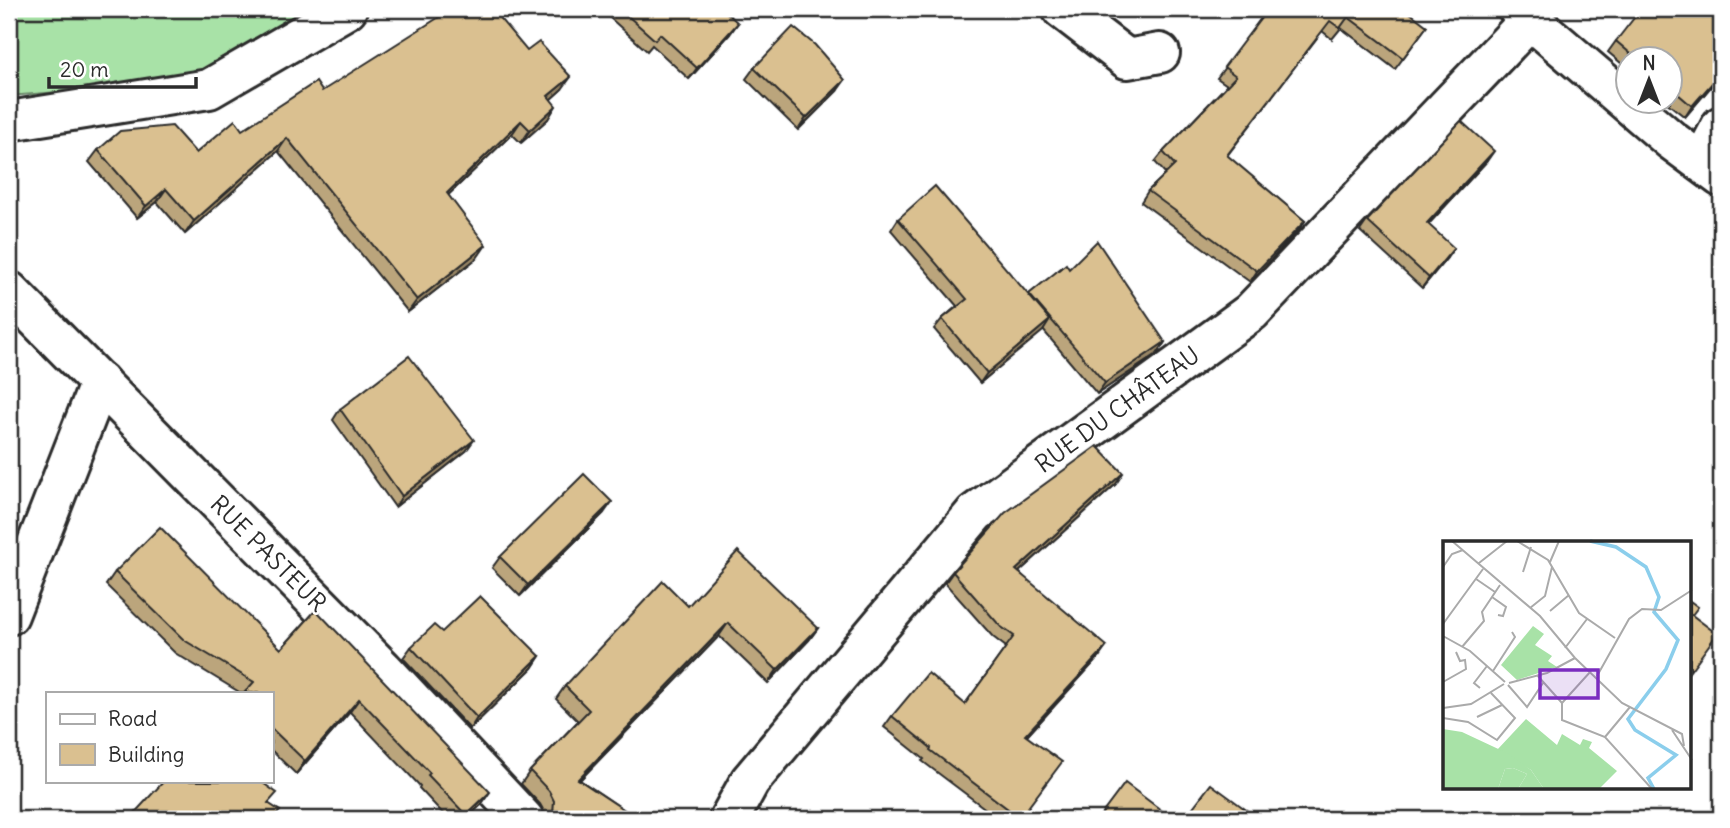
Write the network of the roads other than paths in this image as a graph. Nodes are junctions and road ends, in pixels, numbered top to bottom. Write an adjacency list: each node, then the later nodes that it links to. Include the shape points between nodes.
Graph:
1 (347, 9): 5 (street, via 209,89)
2 (1062, 9): 4 (street, via 1127,59)
3 (1524, 14): 7 (street, via 1671,140); 12 (street, RUE DU CHÂTEAU, via 1251,312 975,513 750,782)
4 (1160, 53)
5 (9, 121)
6 (1721, 126): 7 (street)
7 (1712, 169)
8 (9, 291): 9 (street, RUE PASTEUR)
9 (100, 382): 10 (street); 11 (street, RUE PASTEUR)
10 (9, 615)
11 (524, 819)
12 (729, 819)

